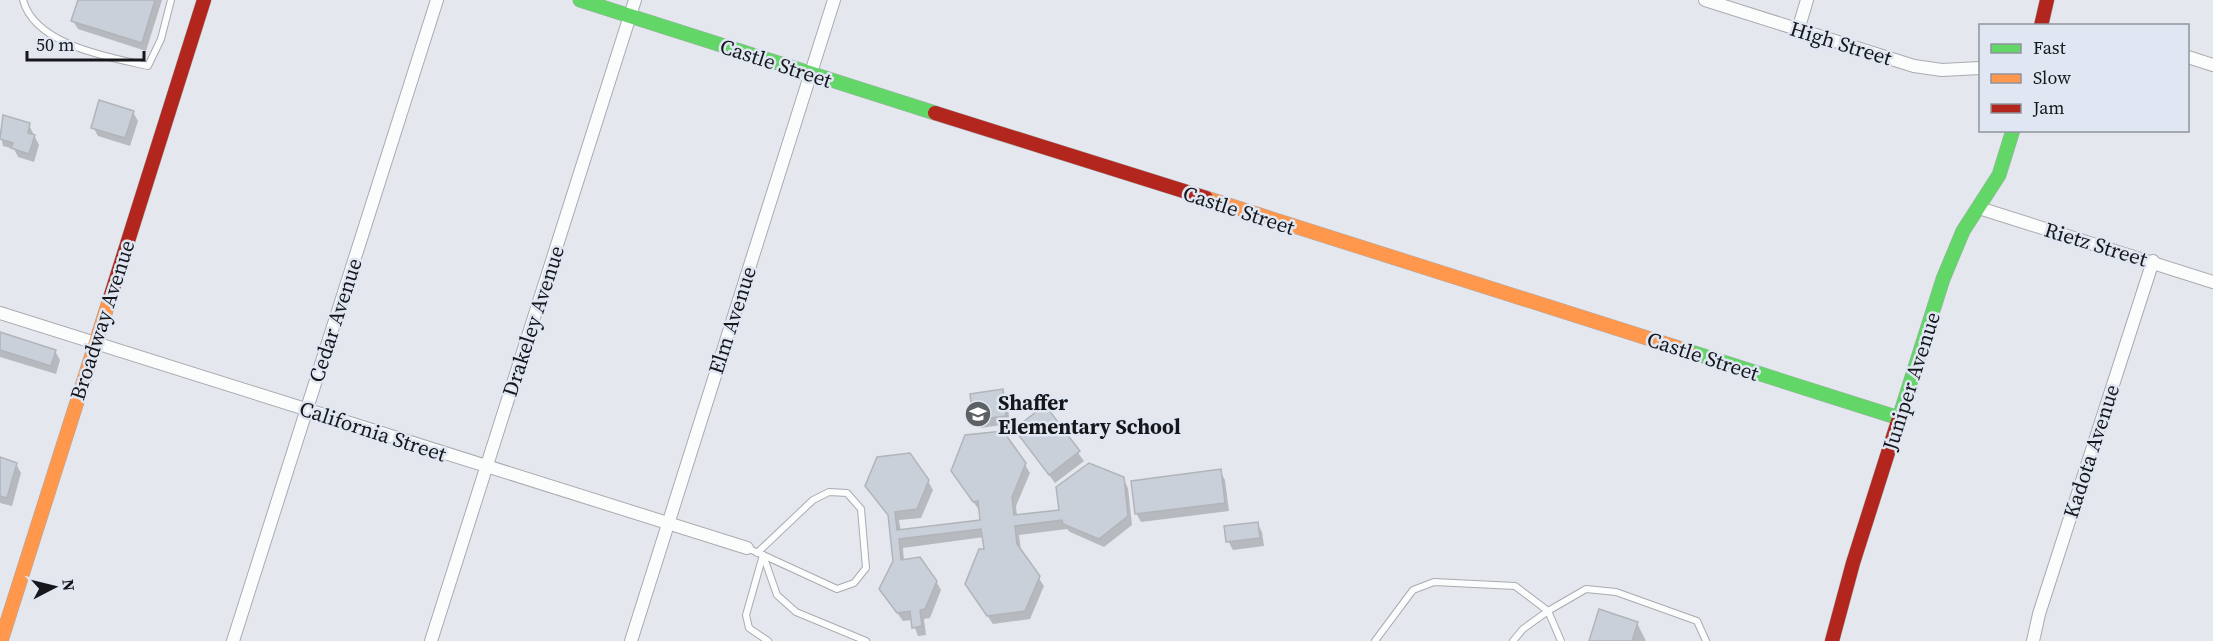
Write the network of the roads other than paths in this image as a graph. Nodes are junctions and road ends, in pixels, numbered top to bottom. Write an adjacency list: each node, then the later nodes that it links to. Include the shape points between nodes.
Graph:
1 (23, 0): 2 (lane, via 26,13 48,36 148,66)
2 (171, 0)
3 (204, 0): 23 (street, Broadway Avenue)
4 (437, 0): 24 (street, Cedar Avenue)
5 (580, 0): 11 (street, Castle Street)
6 (634, 0): 11 (street, Drakeley Avenue)
7 (834, 0): 17 (street, Elm Avenue)
8 (1705, 0): 13 (street, High Street)
9 (1807, 0): 13 (street)
10 (2047, 0): 12 (street)
11 (630, 16): 17 (street, Castle Street); 26 (street, Drakeley Avenue)
12 (2042, 24)
13 (1798, 30): 16 (street, High Street, via 1914,66 1942,70)
14 (2189, 58): 15 (street)
15 (2213, 65)
16 (1979, 68)
17 (811, 74): 25 (street, Castle Street); 27 (street, Elm Avenue)
18 (2012, 132): 19 (street, Juniper Avenue, via 1999,175)
19 (1979, 208): 20 (street, Rietz Street); 25 (street, Juniper Avenue, via 1963,231 1943,279)
20 (2152, 261): 21 (street, Rietz Street); 41 (street, Kadota Avenue)
21 (2213, 282)
22 (0, 313): 23 (street, California Street)
23 (95, 342): 24 (street, California Street); 30 (street, Broadway Avenue)
24 (306, 410): 26 (street, California Street); 31 (street, Cedar Avenue)
25 (1899, 418): 40 (street, Juniper Avenue)
26 (487, 467): 27 (street, California Street); 32 (street, Drakeley Avenue)
27 (668, 524): 28 (street, California Street); 33 (street, Elm Avenue)
28 (756, 552): 28 (lane, via 837,589 854,583 866,568 861,509 847,493 829,492 813,500); 34 (lane, via 746,615 748,628); 35 (lane, via 777,595 796,612)
29 (1548, 611): 36 (lane, via 1515,586 1434,582 1413,590); 37 (lane); 38 (lane); 39 (lane, via 1586,589 1616,592 1698,621)
30 (1, 641)
31 (233, 641)
32 (431, 641)
33 (631, 641)
34 (768, 641)
35 (866, 641)
36 (1375, 641)
37 (1513, 641)
38 (1561, 641)
39 (1706, 641)
40 (1832, 641)
41 (2033, 641)

